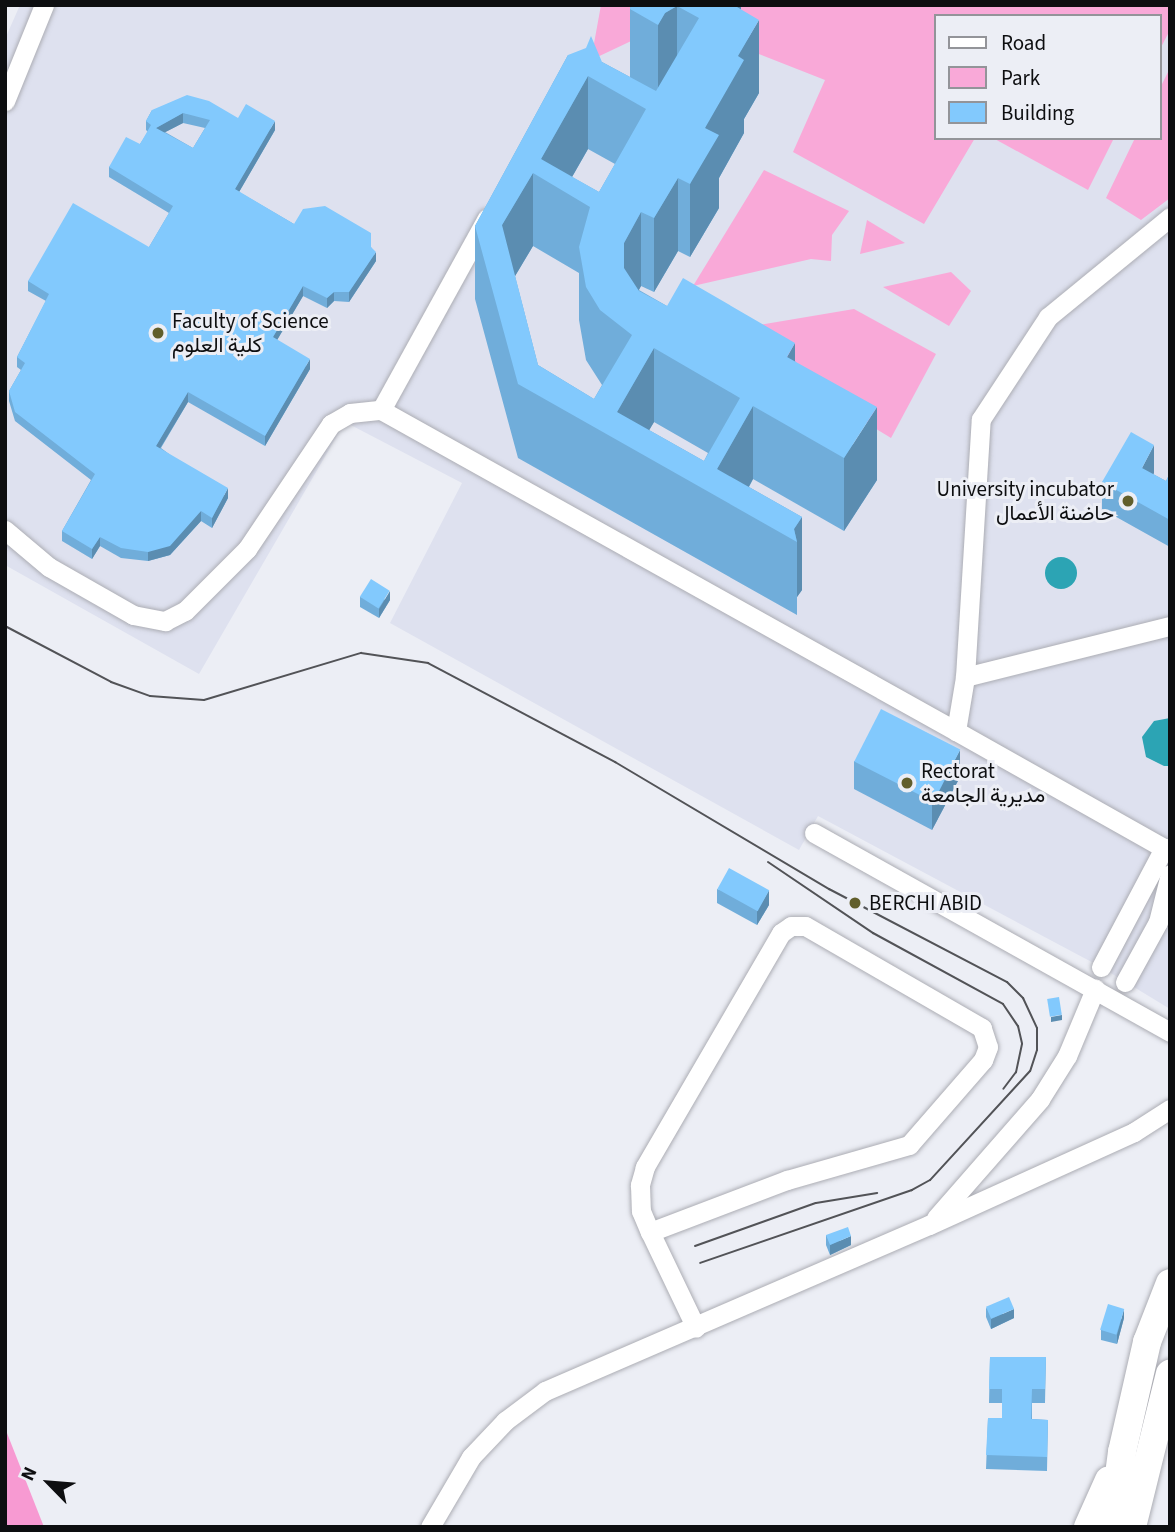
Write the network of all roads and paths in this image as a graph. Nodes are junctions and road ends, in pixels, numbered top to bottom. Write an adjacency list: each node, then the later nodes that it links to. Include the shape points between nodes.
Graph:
1 (44, 5): 2 (street)
2 (5, 101)
3 (494, 205): 5 (street)
4 (1170, 217): 8 (street, via 1048,317 981,419)
5 (381, 410): 6 (street, via 350,413 331,424 247,549 185,611 165,621 144,619 121,608 49,567); 9 (street)
6 (5, 530)
7 (1170, 626): 8 (street)
8 (965, 677): 9 (street)
9 (956, 731): 11 (street)
10 (814, 833): 15 (street)
11 (1168, 850): 13 (street)
12 (1170, 874): 14 (street, via 1157,922)
13 (1101, 967)
14 (1125, 982)
15 (1095, 989): 16 (street); 18 (street, via 1067,1056 1040,1099)
16 (1170, 1032)
17 (1169, 1110): 18 (street, via 1134,1132)
18 (929, 1225): 21 (street)
19 (650, 1232): 19 (street, via 639,1203 645,1167 786,929 805,926 982,1028 988,1047 983,1060 909,1145 787,1180); 21 (street)
20 (1170, 1283): 23 (highway, via 1147,1342)
21 (696, 1328): 24 (street, via 589,1368 525,1406 471,1457)
22 (1170, 1374): 27 (highway)
23 (1122, 1452): 25 (highway); 26 (highway)
24 (430, 1527)
25 (1088, 1527)
26 (1112, 1527)
27 (1132, 1527)

